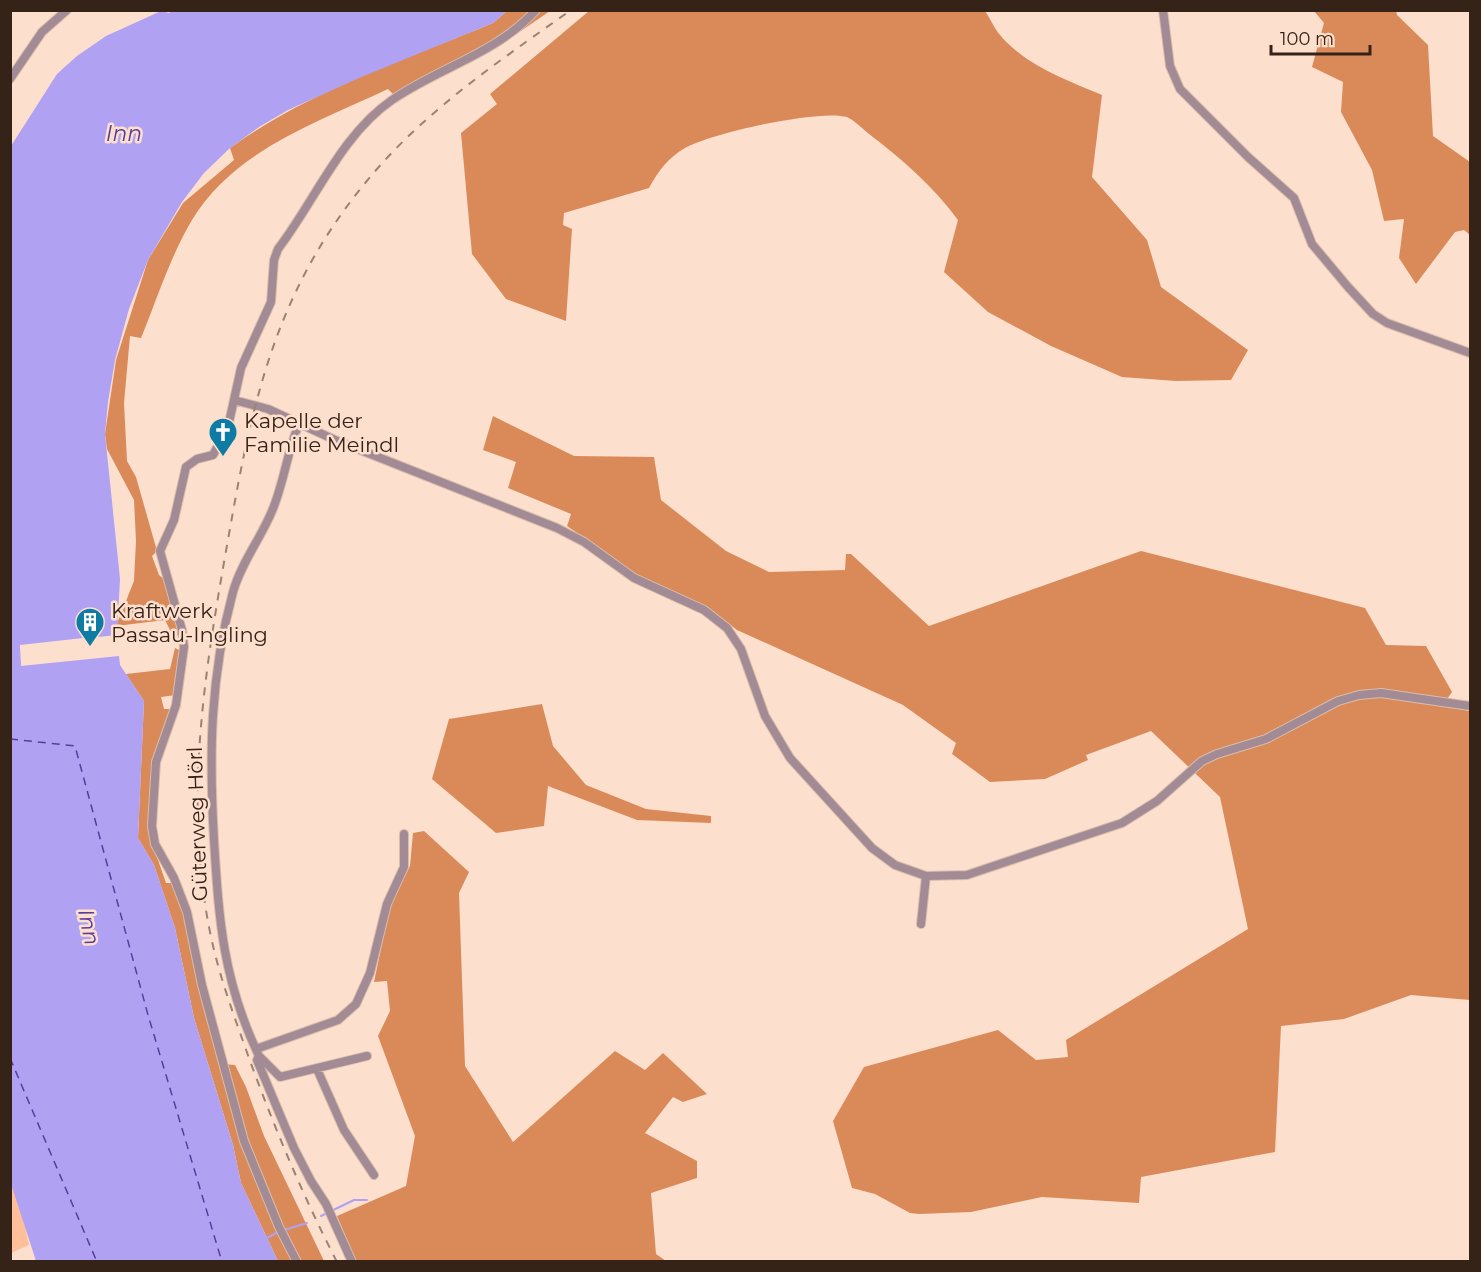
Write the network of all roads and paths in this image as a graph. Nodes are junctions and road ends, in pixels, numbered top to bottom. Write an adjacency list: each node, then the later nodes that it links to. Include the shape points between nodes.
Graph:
1 (67, 10): 4 (street, via 42,32)
2 (536, 10): 6 (street, via 499,44 392,101 351,141 278,249 271,302 241,368)
3 (1163, 10): 5 (street, via 1170,66 1180,89 1248,157 1283,185 1294,198 1312,244 1373,314 1387,323)
4 (10, 79)
5 (1470, 352)
6 (234, 400): 7 (street, via 268,409); 16 (street, via 228,427 216,451 186,467 174,520 160,551 184,647 176,705 156,762 152,826 155,844 187,912 202,985 244,1141)
7 (299, 424): 10 (street, via 557,528 634,578 719,620 737,642 765,716 790,758 872,848 895,865); 12 (street, Güterweg Hörl, via 273,508 233,591 212,708 213,813 221,931 239,1013)
8 (1470, 706): 10 (street, via 1381,693 1338,701 1266,739 1202,761 1157,801 1122,822 967,875)
9 (404, 834): 12 (street, via 404,867 387,904 364,991 351,1011 338,1020)
10 (926, 876): 11 (street)
11 (921, 924)
12 (257, 1052): 14 (street, via 280,1077); 17 (street, Güterweg Hörl, via 271,1097 294,1148 326,1204)
13 (367, 1056): 14 (street)
14 (317, 1069): 15 (street, via 344,1130)
15 (374, 1175)
16 (297, 1262)
17 (352, 1262)

